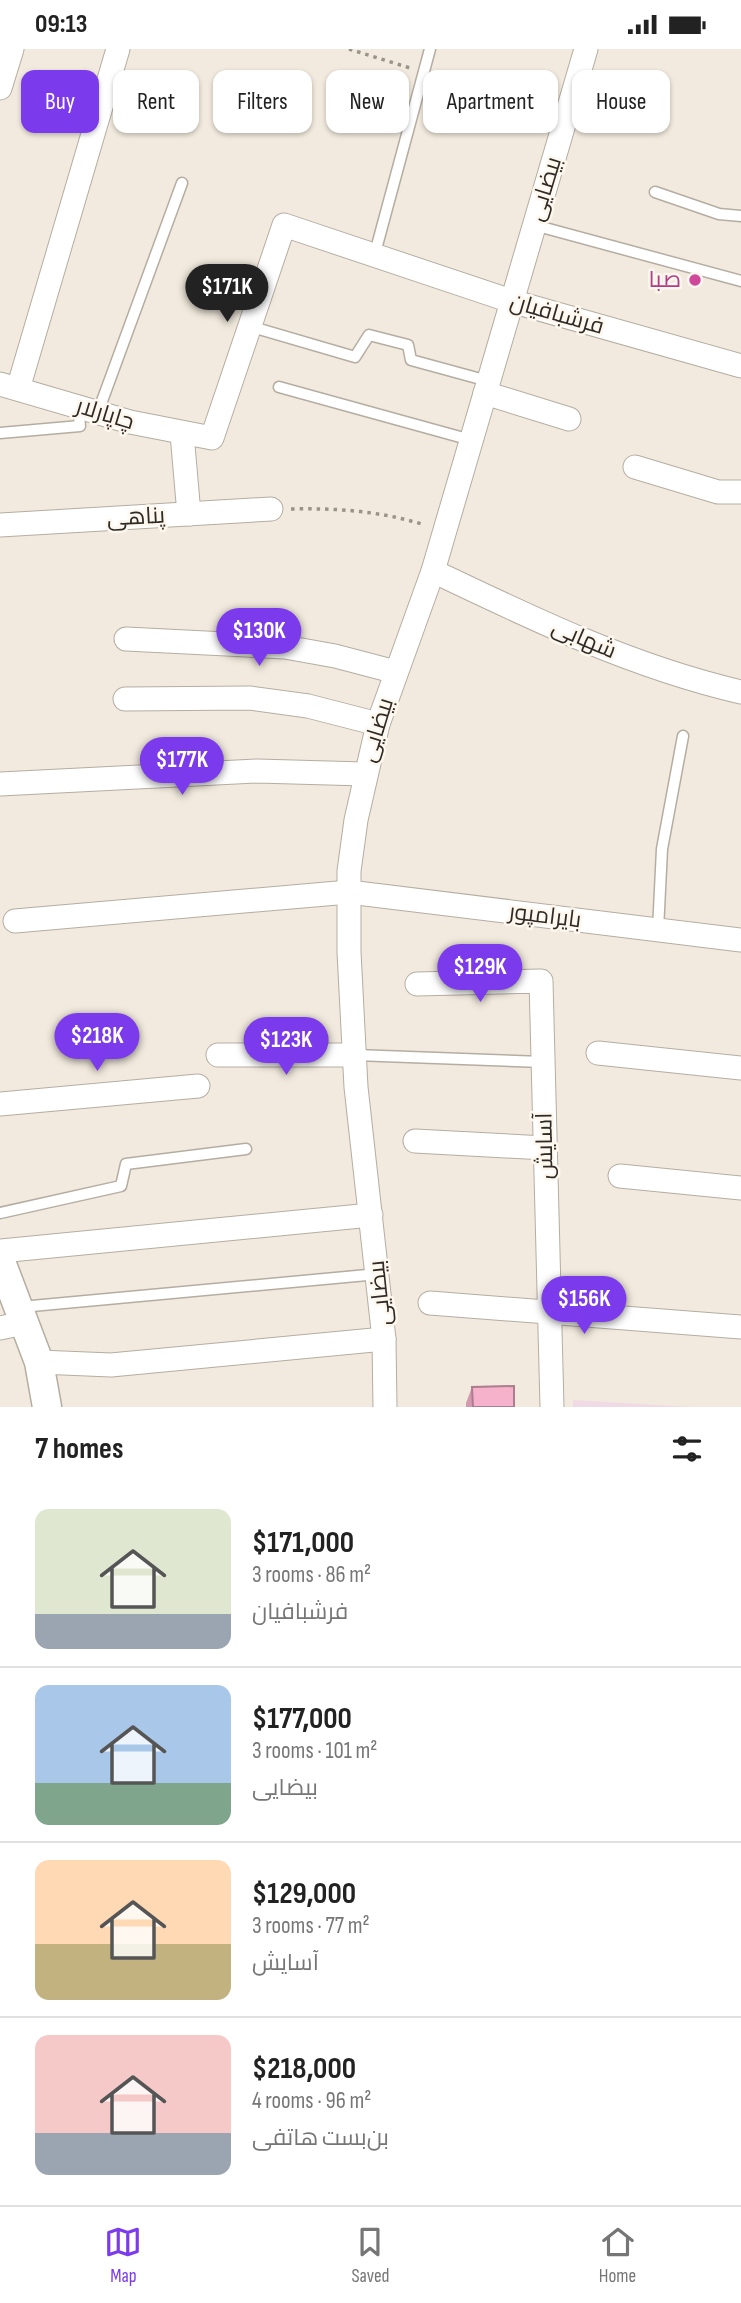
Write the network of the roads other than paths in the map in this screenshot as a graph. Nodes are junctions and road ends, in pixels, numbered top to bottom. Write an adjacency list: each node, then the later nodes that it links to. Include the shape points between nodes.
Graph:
1 (12, 49): 5 (street)
2 (118, 49): 15 (street)
3 (430, 49): 10 (lane)
4 (586, 49): 9 (street, بیضایی)
5 (0, 88)
6 (181, 183): 18 (lane)
7 (655, 192): 8 (lane)
8 (741, 216)
9 (534, 225): 11 (lane); 12 (street, بیضایی)
10 (375, 253): 12 (street, فرشبافیان); 13 (street, فرشبافیان, via 284,225)
11 (741, 281)
12 (511, 301): 14 (street, فرشبافیان); 17 (street, بیضایی)
13 (249, 326): 17 (lane, via 355,358 369,335 408,345 411,360); 21 (street, چاپارلار, via 212,438)
14 (741, 366)
15 (9, 387): 18 (street, چاپارلار)
16 (279, 387): 22 (lane)
17 (487, 387): 19 (street); 22 (street, بیضایی)
18 (88, 408): 20 (lane, via 80,426); 21 (street, چاپارلار)
19 (569, 419)
20 (0, 433)
21 (181, 434): 26 (street)
22 (471, 440): 28 (street, بیضایی)
23 (635, 467): 24 (street, via 718,492)
24 (741, 492)
25 (271, 509): 26 (street, پناهی)
26 (189, 514): 27 (street, پناهی)
27 (0, 525)
28 (433, 571): 30 (street, بیضایی); 31 (street, شهابی, via 597,646 656,669)
29 (126, 639): 30 (street, via 285,647)
30 (396, 672): 33 (street, بیضایی)
31 (741, 692)
32 (124, 699): 33 (street, via 250,698 308,706)
33 (378, 724): 35 (street, بیضایی)
34 (683, 736): 39 (lane, via 662,849)
35 (364, 774): 36 (street, via 257,771); 37 (street, بیضایی)
36 (0, 785)
37 (349, 892): 38 (street, بایرامپور); 39 (street, بایرامپور); 44 (street, بیضایی)
38 (15, 921)
39 (658, 930): 40 (street, بایرامپور)
40 (741, 940)
41 (417, 984): 45 (street, آسایش, via 541,981)
42 (598, 1053): 46 (street)
43 (218, 1055): 44 (street)
44 (355, 1055): 45 (lane); 55 (street, بیضایی)
45 (543, 1062): 50 (street, آسایش)
46 (741, 1068)
47 (198, 1086): 48 (street)
48 (0, 1104)
49 (415, 1141): 50 (street)
50 (545, 1148): 60 (street, آسایش)
51 (246, 1149): 54 (lane, via 126,1164 121,1186)
52 (620, 1175): 53 (street)
53 (741, 1188)
54 (0, 1213)
55 (372, 1215): 56 (street); 58 (street, بیضایی)
56 (0, 1251)
57 (0, 1259): 61 (street)
58 (379, 1274): 61 (lane); 63 (street, بیضایی)
59 (430, 1304): 60 (street)
60 (549, 1311): 62 (street); 67 (street, آسایش)
61 (14, 1320): 64 (street)
62 (741, 1327)
63 (384, 1339): 64 (street, via 147,1362); 66 (street, بیضایی)
64 (38, 1363): 65 (street)
65 (47, 1407)
66 (384, 1407)
67 (552, 1407)

